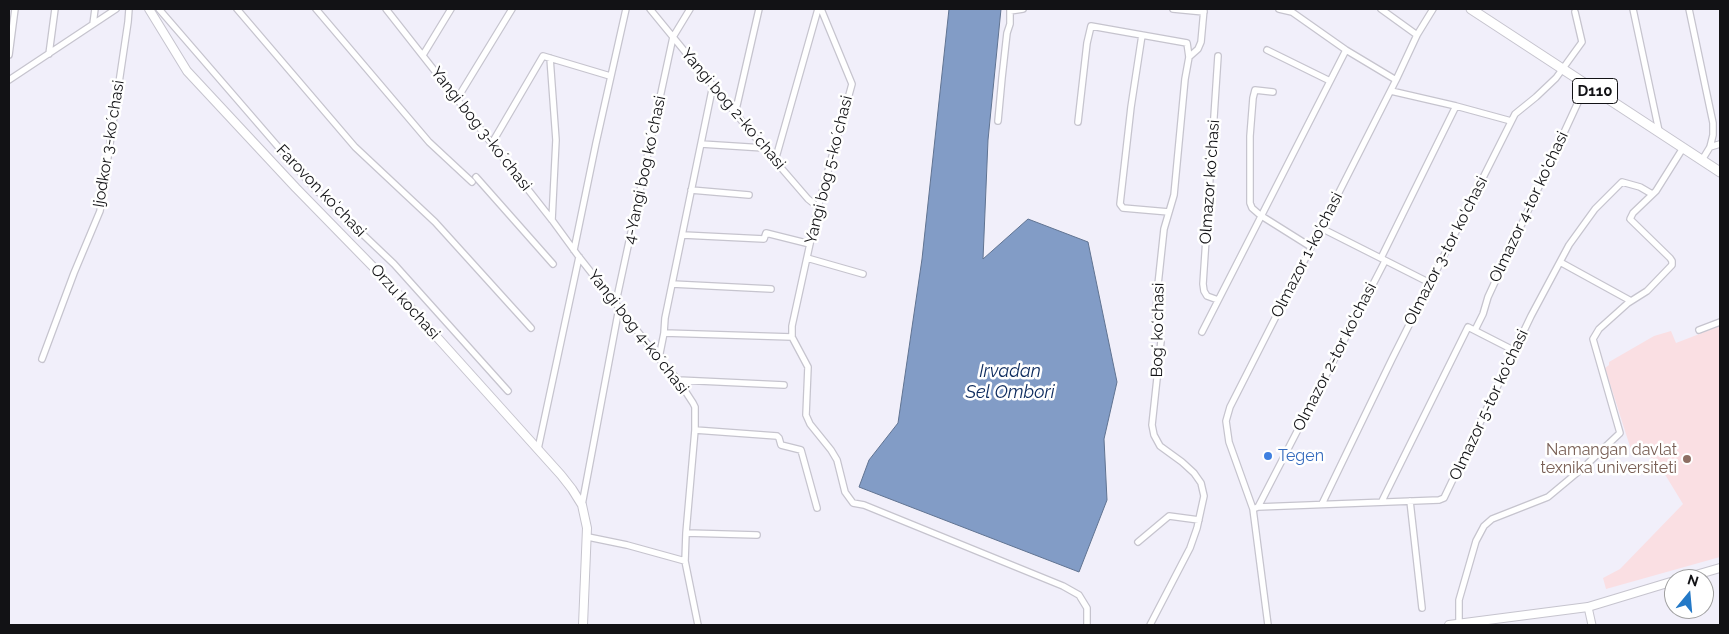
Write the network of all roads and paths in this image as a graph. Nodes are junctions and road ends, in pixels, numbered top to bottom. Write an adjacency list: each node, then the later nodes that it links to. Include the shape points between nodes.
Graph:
1 (15, 9): 36 (street)
2 (55, 9): 35 (street)
3 (95, 9): 29 (street)
4 (116, 9): 29 (street)
5 (129, 9): 99 (street, Ijodkor 3-koʼchasi, via 100,211)
6 (149, 9): 104 (main road, Orzu kochasi, via 188,71 382,276)
7 (159, 9): 102 (street, Farovon koʻchasi, via 312,186 394,264)
8 (237, 9): 91 (street, via 355,147 435,222)
9 (316, 9): 82 (street, via 429,142 474,180)
10 (450, 9): 37 (street)
11 (512, 9): 50 (street)
12 (626, 9): 42 (street)
13 (650, 9): 32 (street, Yangi bog 2-koʼchasi)
14 (690, 9): 32 (street, 4-Yangi bog koʼchasi)
15 (759, 9): 52 (street)
16 (820, 9): 64 (street); 69 (street, Yangi bog 5-koʼchasi, via 852,84)
17 (1023, 9): 26 (street)
18 (1173, 9): 27 (street)
19 (1279, 9): 34 (street, via 1292,12)
20 (1381, 9): 31 (street)
21 (1433, 9): 31 (street, Olmazor 1-ko'chasi)
22 (1471, 9): 41 (main road, D110)
23 (1633, 9): 56 (street)
24 (1689, 9): 60 (street, via 1713,123)
25 (388, 10): 37 (street, Yangi bog 3-koʼchasi)
26 (1010, 10): 53 (street)
27 (1204, 10): 39 (street, via 1201,42)
28 (1575, 12): 41 (street, Olmazor 3-tor ko'chasi, via 1582,42)
29 (93, 24): 35 (street)
30 (1142, 35): 39 (street, via 1188,43); 55 (street, via 1093,25 1089,27); 70 (street, via 1120,204 1123,208)
31 (1417, 35): 44 (street, Olmazor 1-ko'chasi)
32 (673, 37): 46 (street, Yangi bog 2-koʼchasi); 89 (street, 4-Yangi bog koʼchasi)
33 (1267, 50): 45 (street)
34 (1346, 50): 44 (street); 45 (street)
35 (49, 54): 43 (street)
36 (9, 55)
37 (423, 55): 50 (street, Yangi bog 3-koʼchasi)
38 (1218, 56): 87 (street, Olmazor koʻchasi, via 1203,284 1207,296)
39 (1189, 57): 70 (street, Bogʻ koʻchasi, via 1174,195)
40 (550, 58): 42 (street); 57 (street, via 541,58); 72 (street, via 556,140)
41 (1562, 69): 47 (main road, D110); 54 (street, Olmazor 3-tor ko'chasi)
42 (610, 76): 77 (street)
43 (9, 80)
44 (1396, 80): 48 (street, Olmazor 1-ko'chasi)
45 (1330, 81): 71 (street)
46 (713, 85): 52 (street, Yangi bog 2-koʼchasi); 58 (street)
47 (1586, 85): 56 (main road, D110); 92 (street, Olmazor 4-tor ko'chasi)
48 (1390, 91): 51 (street); 73 (street, Olmazor 1-ko'chasi)
49 (1273, 92): 71 (street, via 1255,90 1252,98 1250,203)
50 (457, 99): 57 (street, Yangi bog 3-koʼchasi)
51 (1456, 106): 54 (street); 80 (street, Olmazor 2-tor ko'chasi)
52 (735, 114): 61 (street, Yangi bog 2-koʼchasi)
53 (998, 121)
54 (1511, 121): 84 (street, Olmazor 3-tor ko'chasi)
55 (1078, 122)
56 (1659, 132): 62 (main road, D110)
57 (492, 143): 72 (street, Yangi bog 3-koʼchasi)
58 (701, 144): 61 (street); 66 (street)
59 (1720, 144): 60 (street)
60 (1710, 147): 63 (street)
61 (764, 148): 64 (street, Yangi bog 2-koʼchasi)
62 (1683, 148): 63 (main road, D110); 67 (street)
63 (1702, 160): 65 (main road, D110)
64 (775, 161): 69 (street, Yangi bog 2-koʼchasi)
65 (1720, 172)
66 (691, 190): 68 (street); 74 (street)
67 (1652, 194): 81 (street, Olmazor 5-tor ko'chasi, via 1622,182 1595,209); 88 (street, via 1633,213 1631,221 1670,258 1672,265 1647,291)
68 (749, 195)
69 (818, 207): 75 (street, Yangi bog 5-koʼchasi)
70 (1169, 212): 111 (street, Bogʻ koʻchasi, via 1157,294 1160,341 1152,424 1160,446 1194,472 1201,483 1204,496)
71 (1260, 216): 76 (street); 87 (street)
72 (552, 220): 77 (street, Yangi bog 3-koʼchasi)
73 (1320, 228): 76 (street, Olmazor 1-ko'chasi); 80 (street)
74 (683, 235): 75 (street, via 764,239 766,233); 85 (street)
75 (810, 244): 79 (street, Yangi bog 5-koʼchasi)
76 (1311, 247): 110 (street, Olmazor 1-ko'chasi, via 1230,407 1226,421 1229,442)
77 (574, 250): 78 (street, Yangi bog 4-koʼchasi)
78 (578, 257): 89 (street, Yangi bog 4-koʼchasi); 104 (street)
79 (807, 258): 83 (street); 96 (street, Yangi bog 5-koʼchasi)
80 (1383, 259): 84 (street); 110 (street, Olmazor 2-tor ko'chasi)
81 (1560, 262): 88 (street); 97 (street, Olmazor 5-tor ko'chasi)
82 (553, 264)
83 (863, 274)
84 (1430, 283): 107 (street, Olmazor 3-tor ko'chasi)
85 (672, 284): 86 (street); 95 (street)
86 (771, 289)
87 (1218, 300): 94 (street)
88 (1631, 301): 127 (street, via 1599,329 1593,339 1620,433 1548,497 1492,519 1484,526 1476,540 1459,600)
89 (617, 305): 98 (street, Yangi bog 4-koʼchasi); 108 (street, 4-Yangi bog koʼchasi)
90 (1720, 322): 93 (street)
91 (530, 328)
92 (1475, 330): 97 (street); 105 (street, Olmazor 4-tor ko'chasi, via 1468,327)
93 (1699, 330)
94 (1202, 332)
95 (664, 333): 96 (street); 98 (street)
96 (792, 336): 123 (street, via 808,367 806,415 837,460 845,492 853,503 1063,586 1079,595 1087,608)
97 (1515, 351): 106 (street, Olmazor 5-tor ko'chasi, via 1444,498)
98 (659, 358): 100 (street, Yangi bog 4-koʼchasi)
99 (42, 359)
100 (678, 380): 101 (street); 103 (street, Yangi bog 4-koʼchasi, via 694,407)
101 (784, 385)
102 (508, 391)
103 (695, 430): 109 (street, via 777,436 781,445 801,450); 112 (street, Yangi bog 4-koʼchasi)
104 (538, 449): 108 (main road, Orzu kochasi)
105 (1382, 501): 106 (street, Olmazor 5-tor ko'chasi); 107 (street, Olmazor 5-tor ko'chasi)
106 (1410, 501): 119 (street)
107 (1322, 504): 110 (street, Olmazor 5-tor ko'chasi)
108 (582, 505): 114 (main road, Orzu kochasi)
109 (817, 508)
110 (1256, 508): 125 (street, Olmazor 1-ko'chasi)
111 (1198, 520): 115 (street, via 1169,516); 124 (street, Bogʻ koʻchasi, via 1186,557)
112 (686, 533): 113 (street); 116 (street, Yangi bog 4-koʼchasi)
113 (758, 535)
114 (588, 537): 116 (street); 121 (main road, Orzu kochasi)
115 (1138, 542)
116 (686, 561): 122 (street, Yangi bog 4-koʼchasi)
117 (1664, 584): 118 (main road)
118 (1588, 607): 120 (main road); 128 (street)
119 (1422, 608)
120 (1488, 623): 127 (main road)
121 (583, 625)
122 (698, 625)
123 (1088, 625)
124 (1150, 625)
125 (1268, 625)
126 (1449, 625): 127 (main road)
127 (1459, 625)
128 (1592, 625)

